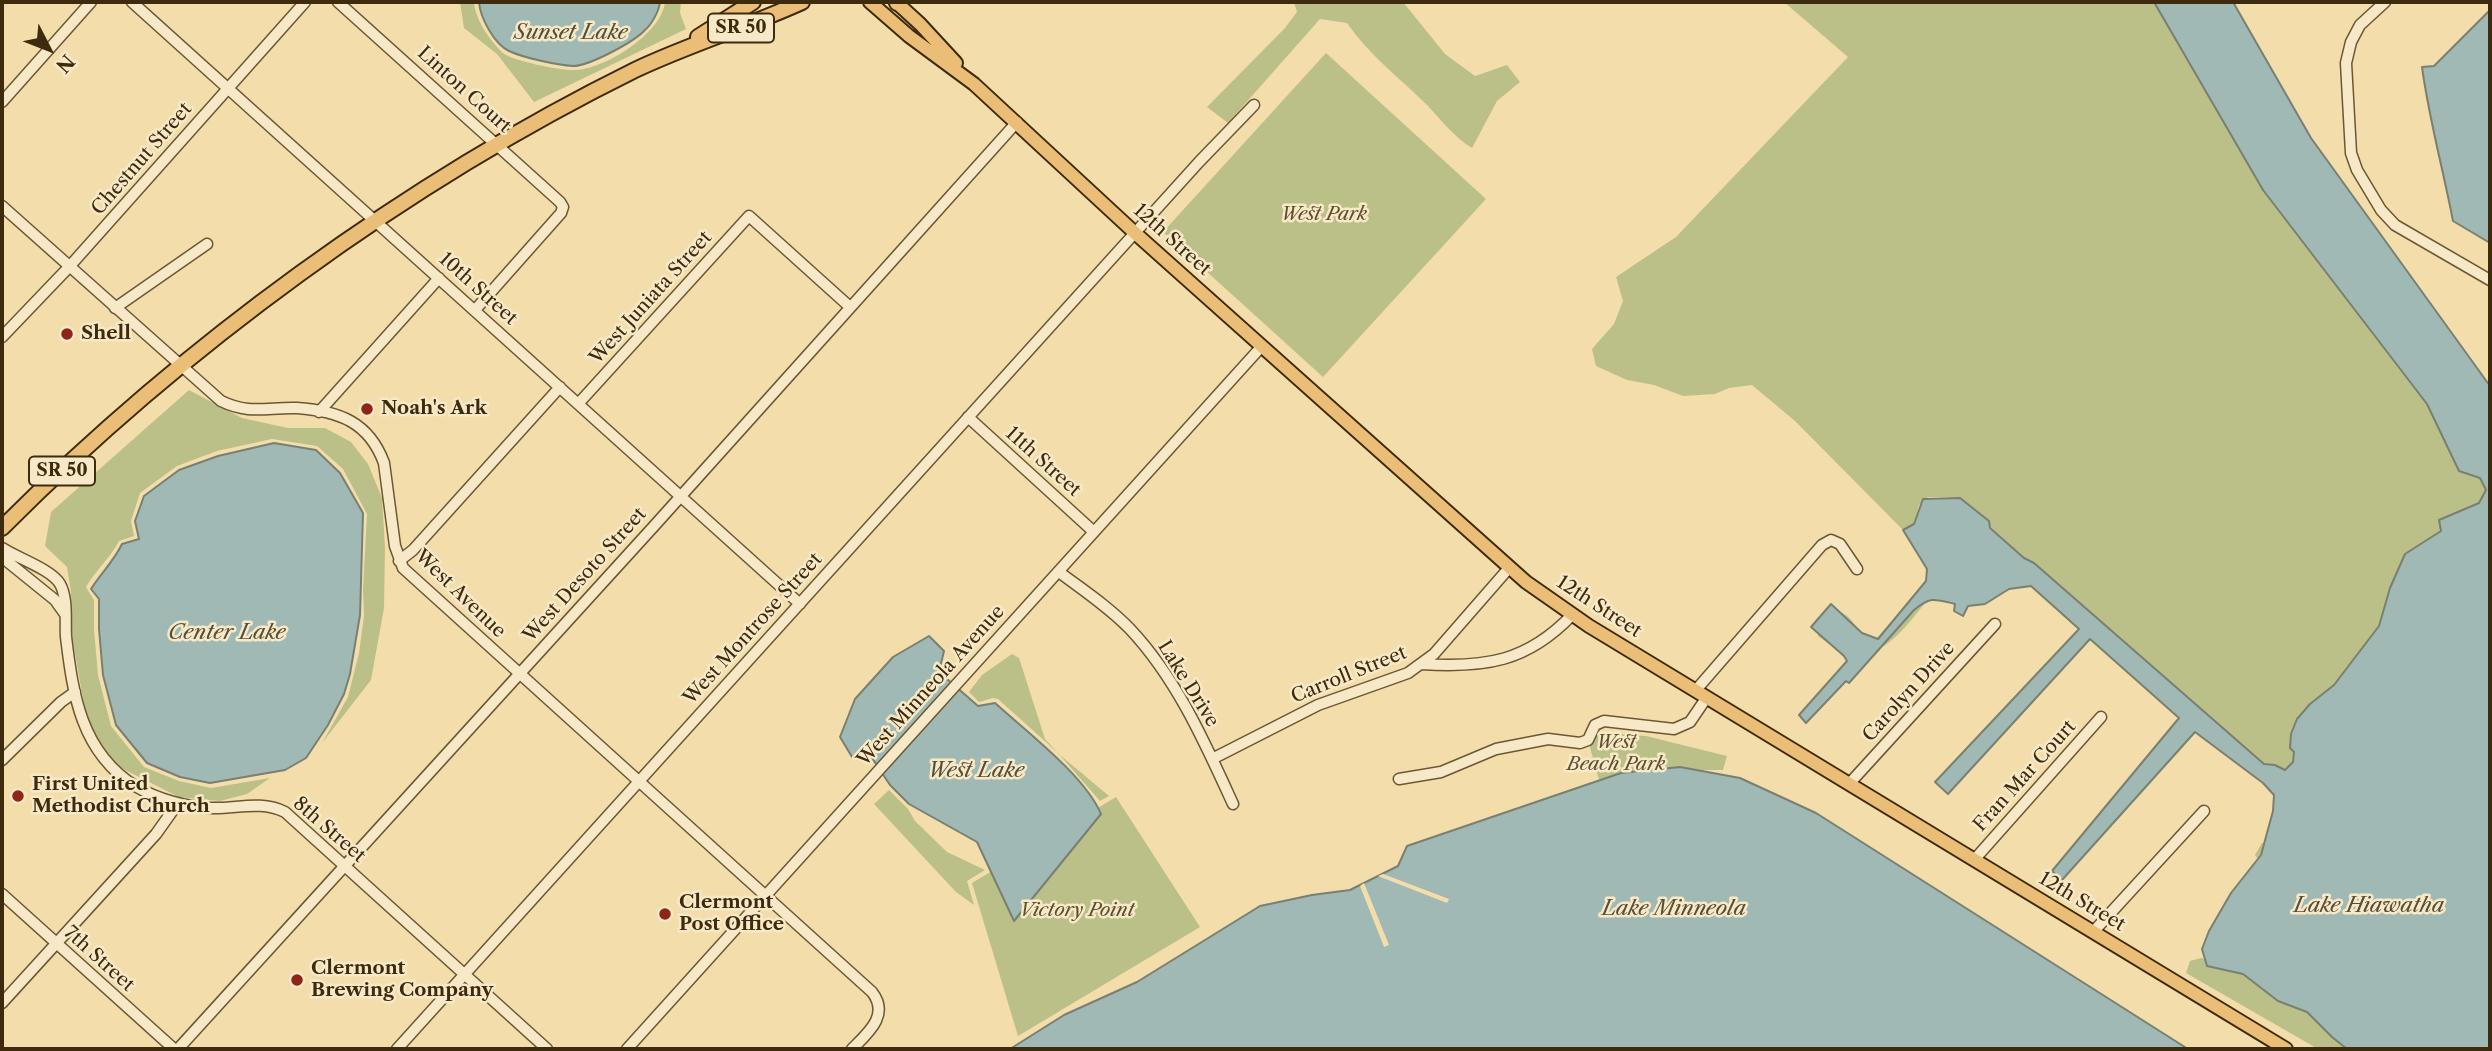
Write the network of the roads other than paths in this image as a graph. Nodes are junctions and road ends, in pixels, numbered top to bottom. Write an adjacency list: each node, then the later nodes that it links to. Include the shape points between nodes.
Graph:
1 (91, 2): 15 (street)
2 (132, 2): 14 (street, 10th Street)
3 (306, 2): 14 (street, Chestnut Street)
4 (338, 2): 18 (street, Linton Court)
5 (753, 2): 12 (highway, SR 50)
6 (802, 2): 12 (highway, SR 50)
7 (870, 2): 11 (main road, 12th Street)
8 (897, 2): 10 (main road, 12th Street)
9 (2385, 2): 25 (street, via 2360,25 2346,63 2351,153 2357,170 2395,225)
10 (920, 24): 11 (street); 13 (main road, 12th Street)
11 (909, 36): 13 (main road, 12th Street)
12 (678, 50): 18 (highway, SR 50)
13 (974, 84): 17 (main road, 12th Street)
14 (228, 88): 20 (street, 10th Street); 23 (street, Chestnut Street)
15 (2, 102)
16 (1254, 105): 21 (street, West Montrose Street)
17 (1017, 122): 21 (main road, 12th Street); 26 (street, West Desoto Street)
18 (499, 145): 20 (highway, SR 50); 28 (street, Linton Court, via 563,207)
19 (2, 206): 23 (street, West Avenue)
20 (377, 222): 24 (street, 10th Street); 31 (highway, SR 50)
21 (1135, 233): 30 (main road, 12th Street); 35 (street, West Montrose Street)
22 (207, 244): 27 (street)
23 (69, 267): 27 (street, West Avenue); 29 (street, Chestnut Street)
24 (439, 278): 28 (street, 10th Street); 34 (street)
25 (2490, 280)
26 (849, 307): 33 (street, West Juniata Street, via 748,216); 36 (street, West Desoto Street)
27 (115, 308): 31 (street, West Avenue)
28 (475, 310): 32 (street, 10th Street)
29 (2, 337)
30 (1262, 346): 38 (street, West Minneola Avenue); 41 (main road, 12th Street)
31 (181, 367): 34 (street, West Avenue, via 212,395 234,407); 37 (highway, SR 50)
32 (560, 387): 33 (street, 10th Street); 40 (street)
33 (578, 404): 36 (street, 10th Street)
34 (319, 412): 40 (street, West Avenue, via 358,425 379,451)
35 (968, 417): 38 (street, 11th Street); 44 (street, West Montrose Street)
36 (680, 496): 44 (street, 10th Street); 49 (street, West Desoto Street)
37 (2, 528)
38 (1094, 532): 43 (street, West Minneola Avenue)
39 (4, 550): 45 (street, 8th Street, via 8,562 55,600); 45 (street, 8th Street, via 59,582)
40 (399, 561): 49 (street, West Avenue)
41 (1509, 568): 46 (main road, 12th Street); 48 (street, Carroll Street)
42 (1857, 569): 51 (street, via 1840,544 1831,540 1822,545)
43 (1059, 572): 53 (street, Lake Drive, via 1114,614 1146,648 1185,706); 64 (street, West Minneola Avenue)
44 (800, 604): 56 (street, West Montrose Street)
45 (65, 614): 50 (street, 8th Street)
46 (1572, 615): 48 (street, via 1543,642 1516,656 1473,666); 51 (main road, 12th Street)
47 (1995, 624): 57 (street, Carolyn Drive)
48 (1422, 664): 53 (street, Carroll Street, via 1395,679 1318,705)
49 (520, 674): 56 (street, West Avenue); 62 (street, West Desoto Street)
50 (75, 692): 54 (street); 58 (street, 8th Street, via 87,735 111,766 137,787)
51 (1702, 694): 55 (street, via 1690,722 1674,729 1604,721 1595,724 1588,740 1580,743 1548,739 1496,749 1441,772); 57 (main road, 12th Street)
52 (2101, 717): 61 (street, Fran Mar Court)
53 (1212, 759): 59 (street, Lake Drive)
54 (2, 760)
55 (1399, 779)
56 (638, 781): 64 (street, West Avenue); 67 (street, West Montrose Street)
57 (1849, 784): 61 (main road, 12th Street)
58 (178, 803): 62 (street, 8th Street, via 213,808 274,806); 66 (street, via 156,834)
59 (1233, 804)
60 (2204, 811): 65 (street)
61 (1974, 860): 65 (main road, 12th Street)
62 (344, 866): 67 (street, 8th Street); 69 (street, West Desoto Street)
63 (2, 894): 66 (street, 7th Street)
64 (766, 895): 72 (street, West Minneola Avenue); 73 (street, West Avenue, via 872,992 879,1005 877,1022)
65 (2094, 931): 74 (main road, 12th Street)
66 (55, 943): 68 (street); 69 (street, 7th Street)
67 (466, 975): 70 (street, West Montrose Street); 71 (street, 8th Street)
68 (2, 1003)
69 (176, 1049)
70 (397, 1049)
71 (547, 1049)
72 (627, 1049)
73 (852, 1049)
74 (2286, 1049)

